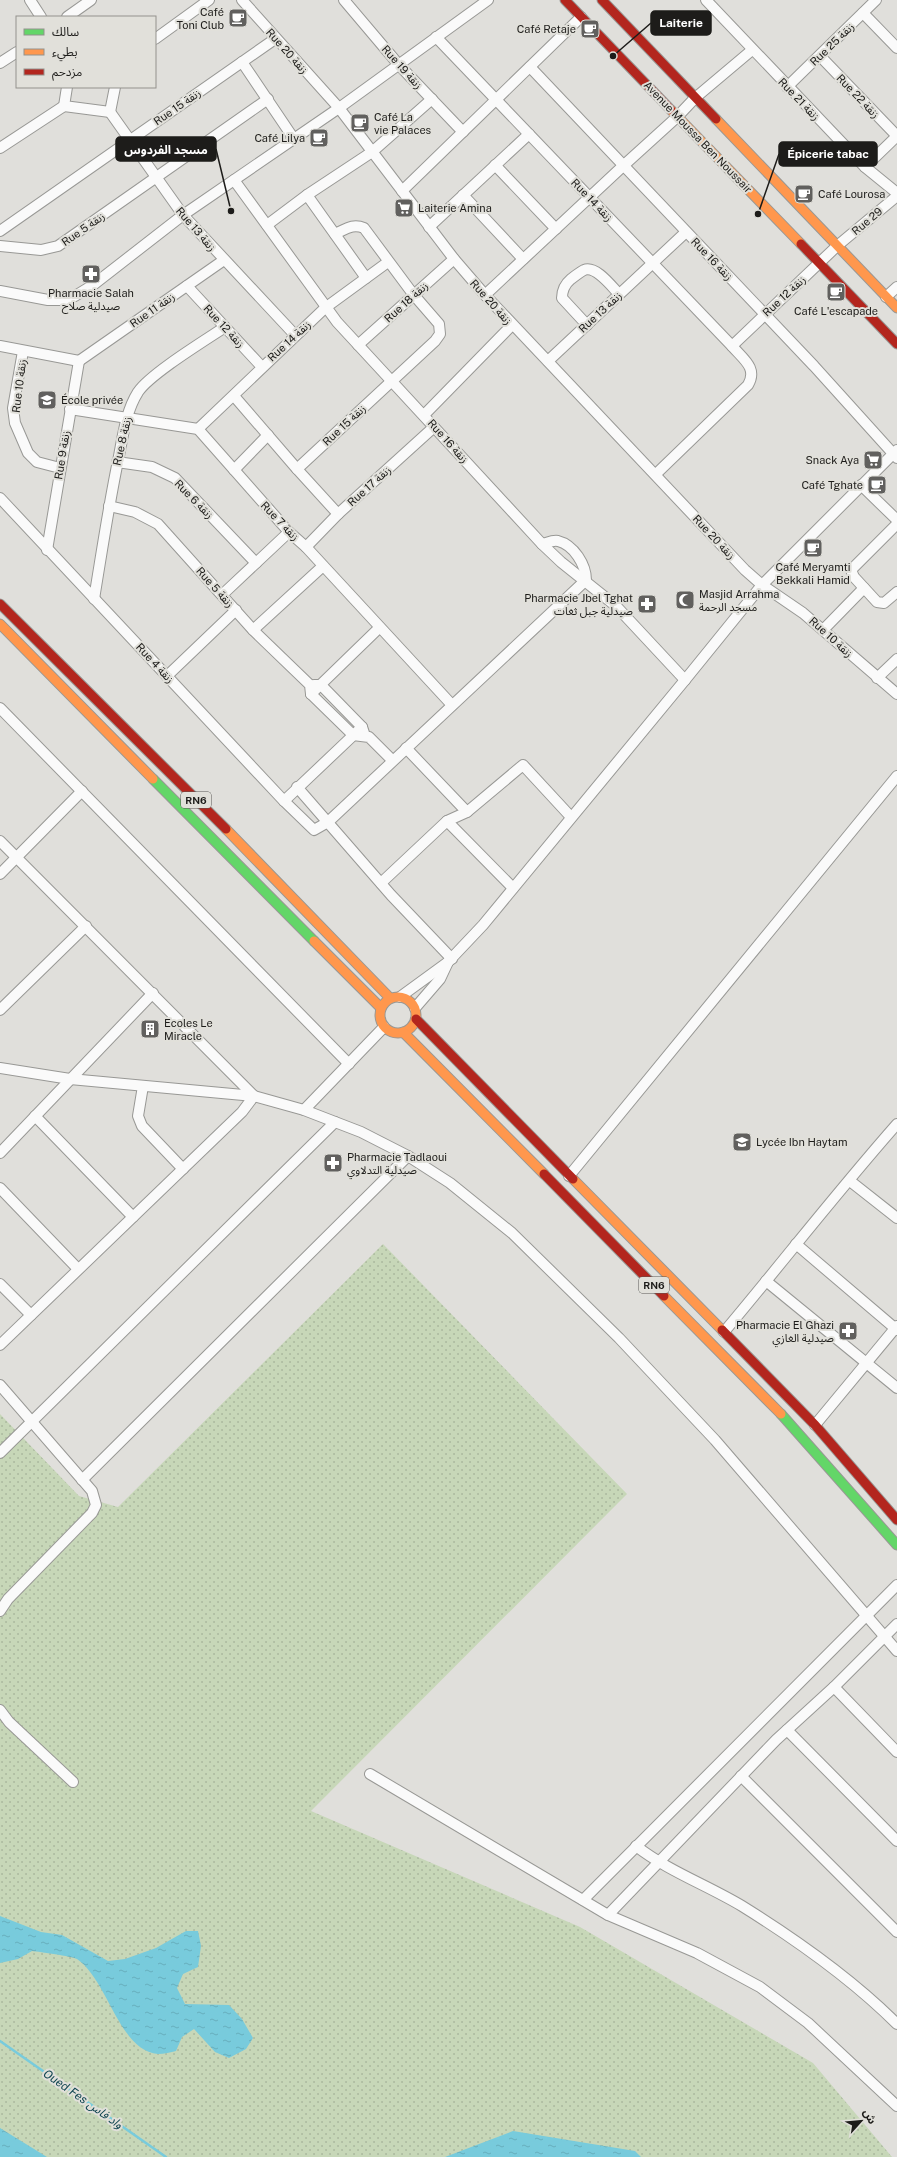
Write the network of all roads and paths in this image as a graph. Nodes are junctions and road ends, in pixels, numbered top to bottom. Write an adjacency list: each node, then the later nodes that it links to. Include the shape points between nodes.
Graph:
1 (30, 0): 12 (street)
2 (91, 0): 13 (street)
3 (209, 0): 15 (street)
4 (242, 0): 17 (street, Rue 20 زنقة)
5 (488, 0): 16 (street)
6 (565, 0): 14 (main road, Avenue Moussa Ben Noussair)
7 (602, 0): 29 (main road)
8 (706, 0): 19 (street, Rue 21 زنقة)
9 (876, 0): 11 (street, Rue 25 زنقة)
10 (349, 2): 24 (street, Rue 19 زنقة)
11 (863, 13): 18 (street); 21 (street, Rue 25 زنقة)
12 (41, 16)
13 (68, 16)
14 (581, 17): 25 (street); 36 (main road, Avenue Moussa Ben Noussair)
15 (156, 38)
16 (436, 38): 24 (street); 32 (street, Rue 14 زنقة)
17 (275, 39): 22 (street, Rue 15 زنقة); 34 (street, Rue 20 زنقة)
18 (897, 48)
19 (752, 50): 26 (street, Rue 21 زنقة); 29 (street)
20 (16, 53): 23 (street)
21 (820, 56): 26 (street, Rue 25 زنقة); 39 (street, Rue 22 زنقة)
22 (242, 62): 30 (street); 41 (street, Rue 15 زنقة)
23 (0, 63)
24 (399, 64): 31 (street, Rue 19 زنقة); 34 (street)
25 (530, 67): 32 (street); 45 (street, Rue 16 زنقة)
26 (787, 87): 46 (street, Rue 21 زنقة)
27 (67, 88): 33 (street)
28 (115, 88): 35 (street)
29 (695, 98): 36 (street); 62 (main road)
30 (268, 99): 40 (street); 47 (street)
31 (432, 99): 37 (street, Rue 19 زنقة); 43 (street)
32 (498, 100): 37 (street); 38 (street, Rue 14 زنقة)
33 (64, 106): 35 (street); 42 (street)
34 (339, 108): 40 (street); 43 (street, Rue 20 زنقة)
35 (110, 112): 41 (street, Rue 13 زنقة)
36 (678, 117): 45 (street); 68 (main road, Avenue Moussa Ben Noussair)
37 (463, 132): 49 (street)
38 (529, 134): 44 (street); 53 (street, Rue 14 زنقة)
39 (897, 136): 46 (street)
40 (294, 139): 48 (street)
41 (130, 140): 47 (street, Rue 13 زنقة); 58 (street, Rue 15 زنقة)
42 (0, 148)
43 (372, 152): 49 (street, Rue 20 زنقة); 50 (street)
44 (495, 165): 51 (street); 57 (street)
45 (623, 166): 53 (street); 59 (street, Rue 16 زنقة)
46 (865, 167): 52 (street, Rue 21 زنقة)
47 (155, 178): 54 (street, Rue 13 زنقة); 61 (street, Rue 5 زنقة, via 58,246 41,250)
48 (234, 180): 54 (street); 55 (street, Rue 16 زنقة)
49 (402, 191): 56 (street, Rue 20 زنقة)
50 (307, 194): 55 (street); 60 (street)
51 (463, 195): 56 (street); 64 (street)
52 (897, 195): 62 (street, Rue 29)
53 (589, 198): 57 (street); 67 (street, Rue 14 زنقة)
54 (183, 215): 65 (street, Rue 13 زنقة); 72 (street, via 75,296 62,300 48,300)
55 (267, 225): 77 (street, Rue 16 زنقة)
56 (429, 227): 63 (street, Rue 20 زنقة)
57 (556, 228): 64 (street)
58 (0, 231)
59 (686, 232): 67 (street, Rue 13 زنقة); 79 (street, Rue 16 زنقة)
60 (335, 234): 66 (street, via 350,226 364,228); 69 (street)
61 (0, 246)
62 (837, 246): 68 (street, Rue 12 زنقة); 76 (main road)
63 (454, 259): 73 (street, Rue 18 زنقة); 75 (street, Rue 20 زنقة)
64 (523, 259): 75 (street)
65 (224, 260): 70 (street, Rue 11 زنقة); 83 (street, Rue 13 زنقة)
66 (388, 262): 69 (street, Rue 14 زنقة); 73 (street)
67 (652, 263): 74 (street, Rue 13 زنقة); 87 (street, Rue 14 زنقة)
68 (819, 264): 79 (street, Rue 12 زنقة); 84 (main road, Avenue Moussa Ben Noussair)
69 (366, 278): 77 (street, Rue 14 زنقة)
70 (187, 286): 82 (street, Rue 12 زنقة); 89 (street, Rue 11 زنقة)
71 (897, 287): 76 (street)
72 (0, 291)
73 (413, 294): 85 (street, Rue 18 زنقة); 92 (street, via 439,324 440,334)
74 (619, 294): 81 (street, Rue 13 زنقة); 81 (street, via 596,272 589,269 569,281 563,289 562,298)
75 (485, 296): 80 (street, Rue 20 زنقة)
76 (886, 297): 78 (main road)
77 (325, 308): 83 (street, Rue 14 زنقة); 85 (street, Rue 16 زنقة)
78 (897, 308)
79 (764, 314): 87 (street, Rue 12 زنقة); 100 (street, Rue 16 زنقة)
80 (512, 325): 90 (street, Rue 20 زنقة); 95 (street)
81 (586, 325): 90 (street, Rue 13 زنقة)
82 (225, 327): 91 (street, Rue 12 زنقة); 96 (street, Rue 8 زنقة, via 150,380 138,392)
83 (295, 335): 91 (street, Rue 14 زنقة)
84 (897, 344)
85 (358, 345): 92 (street, Rue 16 زنقة)
86 (0, 346): 88 (street, Rue 10 زنقة)
87 (732, 346): 105 (street, Rue 14 زنقة, via 752,371 748,385)
88 (23, 351): 89 (street, Rue 10 زنقة); 102 (street, Rue 10 زنقة, via 13,408 15,423 28,453 37,462)
89 (80, 360): 94 (street, Rue 9 زنقة)
90 (548, 361): 105 (street, Rue 20 زنقة)
91 (262, 367): 93 (street, Rue 14 زنقة)
92 (391, 381): 95 (street, Rue 16 زنقة); 103 (street, Rue 15 زنقة)
93 (234, 396): 98 (street, Rue 14 زنقة); 99 (street)
94 (70, 409): 96 (street); 102 (street, Rue 9 زنقة)
95 (424, 415): 97 (street, Rue 16 زنقة)
96 (127, 416): 98 (street); 101 (street, Rue 8 زنقة)
97 (434, 427): 109 (street, Rue 17 زنقة); 113 (street, Rue 16 زنقة)
98 (198, 429): 104 (street, Rue 7 زنقة)
99 (268, 435): 103 (street); 104 (street)
100 (896, 454): 106 (street)
101 (118, 462): 108 (street, Rue 8 زنقة); 116 (street, Rue 6 زنقة, via 152,467 175,478)
102 (60, 468): 115 (street, Rue 9 زنقة)
103 (297, 469): 109 (street)
104 (234, 470): 112 (street, Rue 7 زنقة)
105 (656, 474): 119 (street, Rue 20 زنقة)
106 (861, 485): 110 (street); 119 (street)
107 (0, 498): 115 (street, Rue 4 زنقة)
108 (109, 506): 122 (street, Rue 5 زنقة, via 135,512 158,524); 123 (street, Rue 8 زنقة)
109 (338, 514): 114 (street, Rue 17 زنقة)
110 (897, 520)
111 (897, 524): 120 (street, via 853,567 852,574)
112 (289, 532): 114 (street, Rue 7 زنقة); 116 (street)
113 (542, 544): 118 (street, Rue 16 زنقة); 118 (street, via 558,541 566,546 580,560)
114 (306, 547): 117 (street, Rue 7 زنقة)
115 (47, 550): 123 (street, Rue 4 زنقة)
116 (256, 563): 122 (street)
117 (323, 566): 127 (street, Rue 7 زنقة); 128 (street)
118 (586, 580): 133 (street, Rue 16 زنقة, via 616,606); 137 (street)
119 (762, 585): 129 (street, Rue 10 زنقة); 133 (street)
120 (864, 588): 121 (street, via 881,604); 129 (street)
121 (897, 592)
122 (223, 594): 125 (street, Rue 5 زنقة)
123 (94, 599): 131 (street, Rue 4 زنقة)
124 (0, 604): 159 (main road, RN6)
125 (236, 610): 128 (street, Rue 5 زنقة); 131 (street)
126 (0, 624): 160 (main road, RN6)
127 (379, 628): 134 (street); 137 (street, Rue 7 زنقة)
128 (254, 630): 135 (street, Rue 5 زنقة)
129 (823, 630): 132 (street, Rue 10 زنقة)
130 (897, 659): 132 (street)
131 (167, 676): 146 (street, Rue 4 زنقة)
132 (877, 678): 136 (street, Rue 10 زنقة)
133 (685, 680): 148 (street)
134 (320, 685): 135 (street); 139 (street)
135 (310, 690): 140 (street, Rue 5 زنقة)
136 (897, 694)
137 (452, 705): 141 (street)
138 (0, 708): 145 (street)
139 (363, 731): 140 (street); 142 (street)
140 (353, 735): 144 (street)
141 (406, 748): 142 (street); 147 (street)
142 (392, 760): 150 (street)
143 (897, 776): 177 (street)
144 (297, 787): 146 (street); 150 (street)
145 (82, 791): 152 (street); 165 (street)
146 (284, 801): 150 (street, Rue 4 زنقة, via 310,828 316,830)
147 (467, 812): 148 (street, via 523,765); 149 (street)
148 (571, 817): 155 (street)
149 (447, 821): 154 (street); 155 (street)
150 (328, 822): 154 (street)
151 (0, 841): 152 (street)
152 (17, 858): 153 (street); 156 (street)
153 (0, 874)
154 (381, 883): 157 (street)
155 (513, 888): 157 (street)
156 (86, 926): 158 (street); 161 (street)
157 (450, 960): 159 (street); 162 (street)
158 (153, 993): 167 (street); 169 (street)
159 (395, 998): 160 (main road); 162 (main road, RN6, via 409,1000)
160 (381, 1008): 163 (main road, via 380,1015)
161 (0, 1010)
162 (415, 1014): 164 (main road, via 409,1030); 177 (main road, RN6)
163 (384, 1027): 164 (main road, via 396,1033); 165 (street)
164 (403, 1032): 198 (main road, RN6, via 764,1396)
165 (349, 1064): 170 (street)
166 (0, 1068): 167 (street)
167 (70, 1079): 168 (street); 171 (street)
168 (143, 1086): 169 (street); 176 (street, via 138,1116 142,1126)
169 (254, 1096): 170 (street); 176 (street, via 242,1112)
170 (304, 1110): 172 (street)
171 (35, 1116): 174 (street); 180 (street)
172 (335, 1122): 175 (street, via 362,1132); 193 (street)
173 (897, 1124): 178 (street)
174 (0, 1153)
175 (408, 1156): 196 (street); 201 (street, via 462,1193 512,1233 565,1283 715,1440)
176 (183, 1169): 180 (street)
177 (569, 1176): 188 (main road, RN6)
178 (850, 1181): 181 (street); 182 (street)
179 (0, 1188): 183 (street)
180 (133, 1217): 183 (street)
181 (897, 1218)
182 (796, 1244): 184 (street); 187 (street)
183 (78, 1269): 186 (street)
184 (766, 1281): 188 (street); 190 (street)
185 (0, 1284): 186 (street)
186 (31, 1315): 189 (street)
187 (896, 1328): 190 (street)
188 (724, 1332): 194 (main road, RN6)
189 (0, 1345)
190 (867, 1363): 192 (street); 194 (street)
191 (0, 1385): 193 (street)
192 (897, 1388)
193 (31, 1422): 195 (street); 196 (street)
194 (815, 1425): 197 (main road, RN6)
195 (0, 1453)
196 (82, 1480): 200 (street, via 95,1497 96,1505 92,1513)
197 (897, 1520)
198 (897, 1545)
199 (897, 1586): 201 (street)
200 (0, 1611)
201 (867, 1616): 203 (street); 213 (street)
202 (897, 1624): 203 (street)
203 (885, 1637): 204 (street); 205 (street)
204 (897, 1651)
205 (834, 1687): 207 (street); 208 (street)
206 (0, 1710): 211 (street, via 9,1722)
207 (787, 1730): 210 (street); 212 (street)
208 (897, 1752)
209 (370, 1774): 215 (street)
210 (742, 1776): 214 (street); 217 (street)
211 (74, 1782)
212 (897, 1841)
213 (636, 1846): 214 (street); 215 (street)
214 (657, 1862): 216 (street); 218 (street, via 742,1906 816,1957)
215 (583, 1900): 216 (street)
216 (608, 1915): 219 (street, via 697,1953 760,1987 808,2023)
217 (897, 1932)
218 (897, 2024)
219 (897, 2106)

